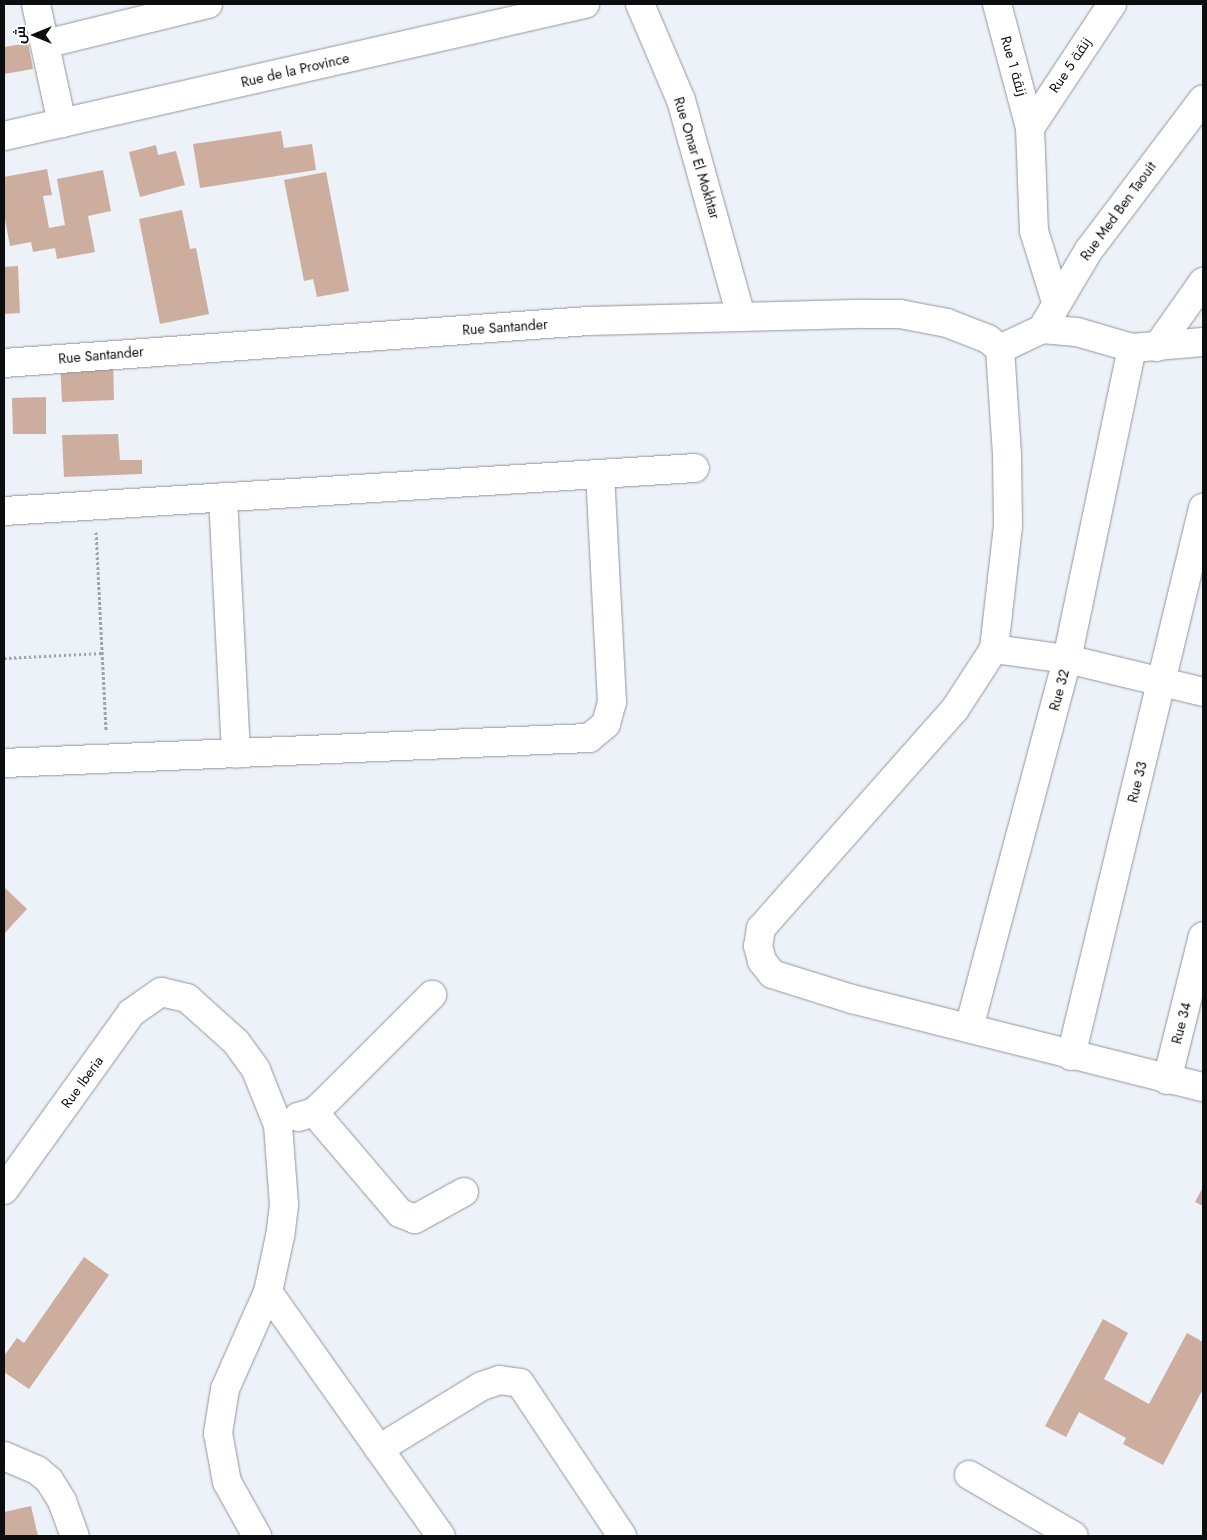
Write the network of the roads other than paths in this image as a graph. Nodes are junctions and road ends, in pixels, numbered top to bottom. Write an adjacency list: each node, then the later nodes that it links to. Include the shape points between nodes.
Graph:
1 (36, 4): 7 (street)
2 (208, 4): 7 (street)
3 (640, 4): 14 (street, Rue Omar El Mokhtar, via 684,109)
4 (996, 4): 10 (street, Rue 1 زنقة)
5 (575, 5): 9 (street, Rue de la Province)
6 (1104, 8): 10 (street, Rue 5 زنقة)
7 (45, 44): 9 (street)
8 (1203, 99): 13 (street, Rue Med Ben Taouit, via 1089,250)
9 (62, 123): 11 (street, Rue de la Province)
10 (1030, 128): 13 (street, Rue 1 زنقة, via 1034,231)
11 (4, 136)
12 (1203, 282): 17 (street)
13 (1056, 302): 15 (street, Rue Med Ben Taouit)
14 (741, 317): 18 (street, Rue Santander, via 900,314 971,331); 19 (street, Rue Santander, via 588,321)
15 (1042, 329): 17 (street, via 1076,332); 18 (street)
16 (1203, 342): 17 (street)
17 (1145, 348): 26 (street, Rue 32)
18 (1000, 349): 25 (street, via 1008,526)
19 (4, 362)
20 (695, 468): 21 (street)
21 (600, 474): 22 (street); 29 (street, via 612,702 606,724 598,732 577,740)
22 (222, 498): 24 (street); 29 (street)
23 (1203, 508): 27 (street, Rue 33)
24 (4, 511)
25 (994, 649): 26 (street); 33 (street, via 956,709 760,928 758,946 762,961 772,974 852,999)
26 (1067, 659): 27 (street); 33 (street, Rue 32)
27 (1162, 681): 28 (street); 34 (street, Rue 33)
28 (1203, 692)
29 (236, 754): 30 (street)
30 (4, 763)
31 (1203, 936): 35 (street, Rue 34)
32 (432, 995): 37 (street)
33 (969, 1028): 34 (street)
34 (1072, 1056): 35 (street)
35 (1167, 1080): 36 (street)
36 (1203, 1087)
37 (314, 1112): 38 (street); 40 (street, via 400,1213 415,1219)
38 (278, 1125): 39 (street, Rue Iberia, via 256,1070 236,1042 187,998 174,992 161,992 131,1013); 41 (street, via 284,1206)
39 (4, 1190)
40 (464, 1192)
41 (268, 1292): 42 (street); 46 (street, via 225,1389 218,1433 227,1482)
42 (379, 1449): 47 (street); 48 (street, via 482,1386 499,1380 520,1383)
43 (4, 1456): 45 (street, via 37,1470 49,1480 62,1501)
44 (969, 1475): 49 (street)
45 (75, 1536)
46 (257, 1536)
47 (442, 1536)
48 (622, 1536)
49 (1074, 1536)

